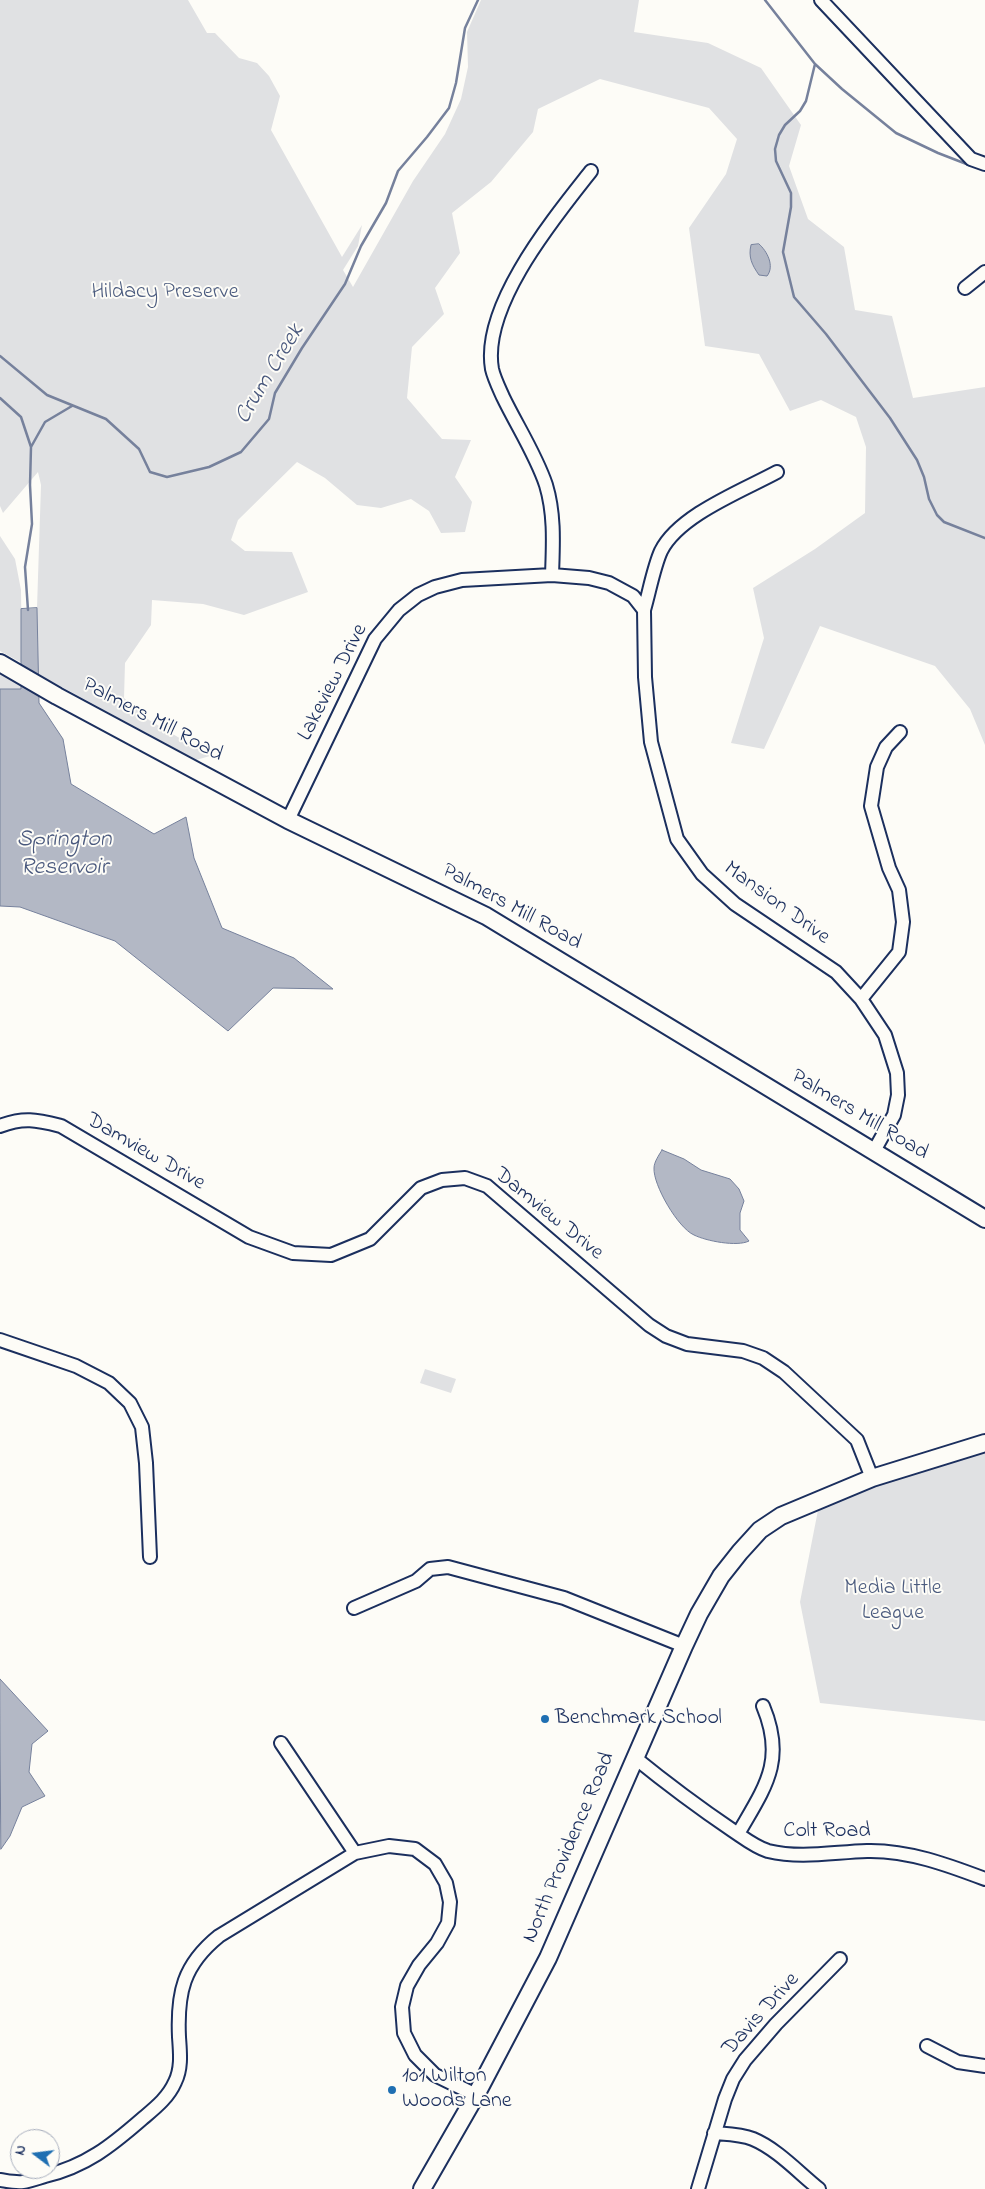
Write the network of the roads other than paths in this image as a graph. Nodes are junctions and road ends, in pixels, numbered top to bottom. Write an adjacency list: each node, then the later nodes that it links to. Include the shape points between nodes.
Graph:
1 (822, 0): 2 (street, via 972,160)
2 (985, 164)
3 (591, 171): 7 (street, via 522,267 499,313 490,343 492,370 546,485 553,514)
4 (985, 272): 5 (street)
5 (965, 288)
6 (777, 472): 8 (street, via 693,516 675,532 661,552)
7 (552, 575): 8 (street, Lakeview Drive, via 609,583 633,596); 11 (street, Lakeview Drive, via 462,580 435,587 399,610 375,639)
8 (644, 610): 12 (street, Mansion Drive, via 645,678 651,742 677,839 702,874 735,904 836,972)
9 (1, 663): 11 (main road, Palmers Mill Road)
10 (900, 732): 12 (street, via 886,747 877,767 870,806 889,868 900,890 903,922 899,952)
11 (288, 820): 14 (main road, Palmers Mill Road, via 486,916)
12 (861, 999): 14 (street, Mansion Drive, via 885,1035 897,1073 894,1115)
13 (0, 1126): 18 (street, Damview Drive, via 31,1119 61,1126 249,1237 293,1252 331,1255 370,1238 421,1188 442,1180 465,1178 487,1186 666,1336 687,1344 743,1351 784,1372 857,1440)
14 (874, 1151): 15 (main road, Palmers Mill Road)
15 (985, 1219)
16 (0, 1340): 19 (street, via 76,1366 109,1383 130,1403 142,1427)
17 (985, 1443): 18 (main road, North Providence Road)
18 (872, 1478): 21 (main road, North Providence Road, via 780,1516 760,1530 721,1576)
19 (150, 1557)
20 (354, 1608): 21 (street, via 416,1581 430,1569 448,1567 564,1598)
21 (684, 1646): 24 (main road, North Providence Road)
22 (763, 1706): 25 (street, via 771,1724 774,1752 770,1775)
23 (282, 1743): 26 (street)
24 (634, 1757): 25 (street, Colt Road, via 674,1790); 31 (main road, North Providence Road, via 548,1958)
25 (738, 1834): 27 (street, Colt Road, via 767,1851 816,1855 868,1851 907,1855)
26 (355, 1853): 31 (street, via 389,1846 415,1849 435,1864 446,1883 450,1902 448,1923 407,1986 402,2007 404,2033 415,2055 435,2075); 33 (street, via 204,1948 191,1966 180,1992 181,2062 176,2082 165,2099 87,2162 22,2182)
27 (985, 1879)
28 (840, 1959): 32 (street, Davis Drive, via 745,2060 733,2079)
29 (927, 2046): 30 (street, via 958,2062)
30 (985, 2066)
31 (476, 2095): 34 (main road, North Providence Road)
32 (714, 2133): 35 (street, Davis Drive); 36 (street, via 752,2138 768,2147)
33 (0, 2180)
34 (422, 2189)
35 (698, 2189)
36 (819, 2189)

